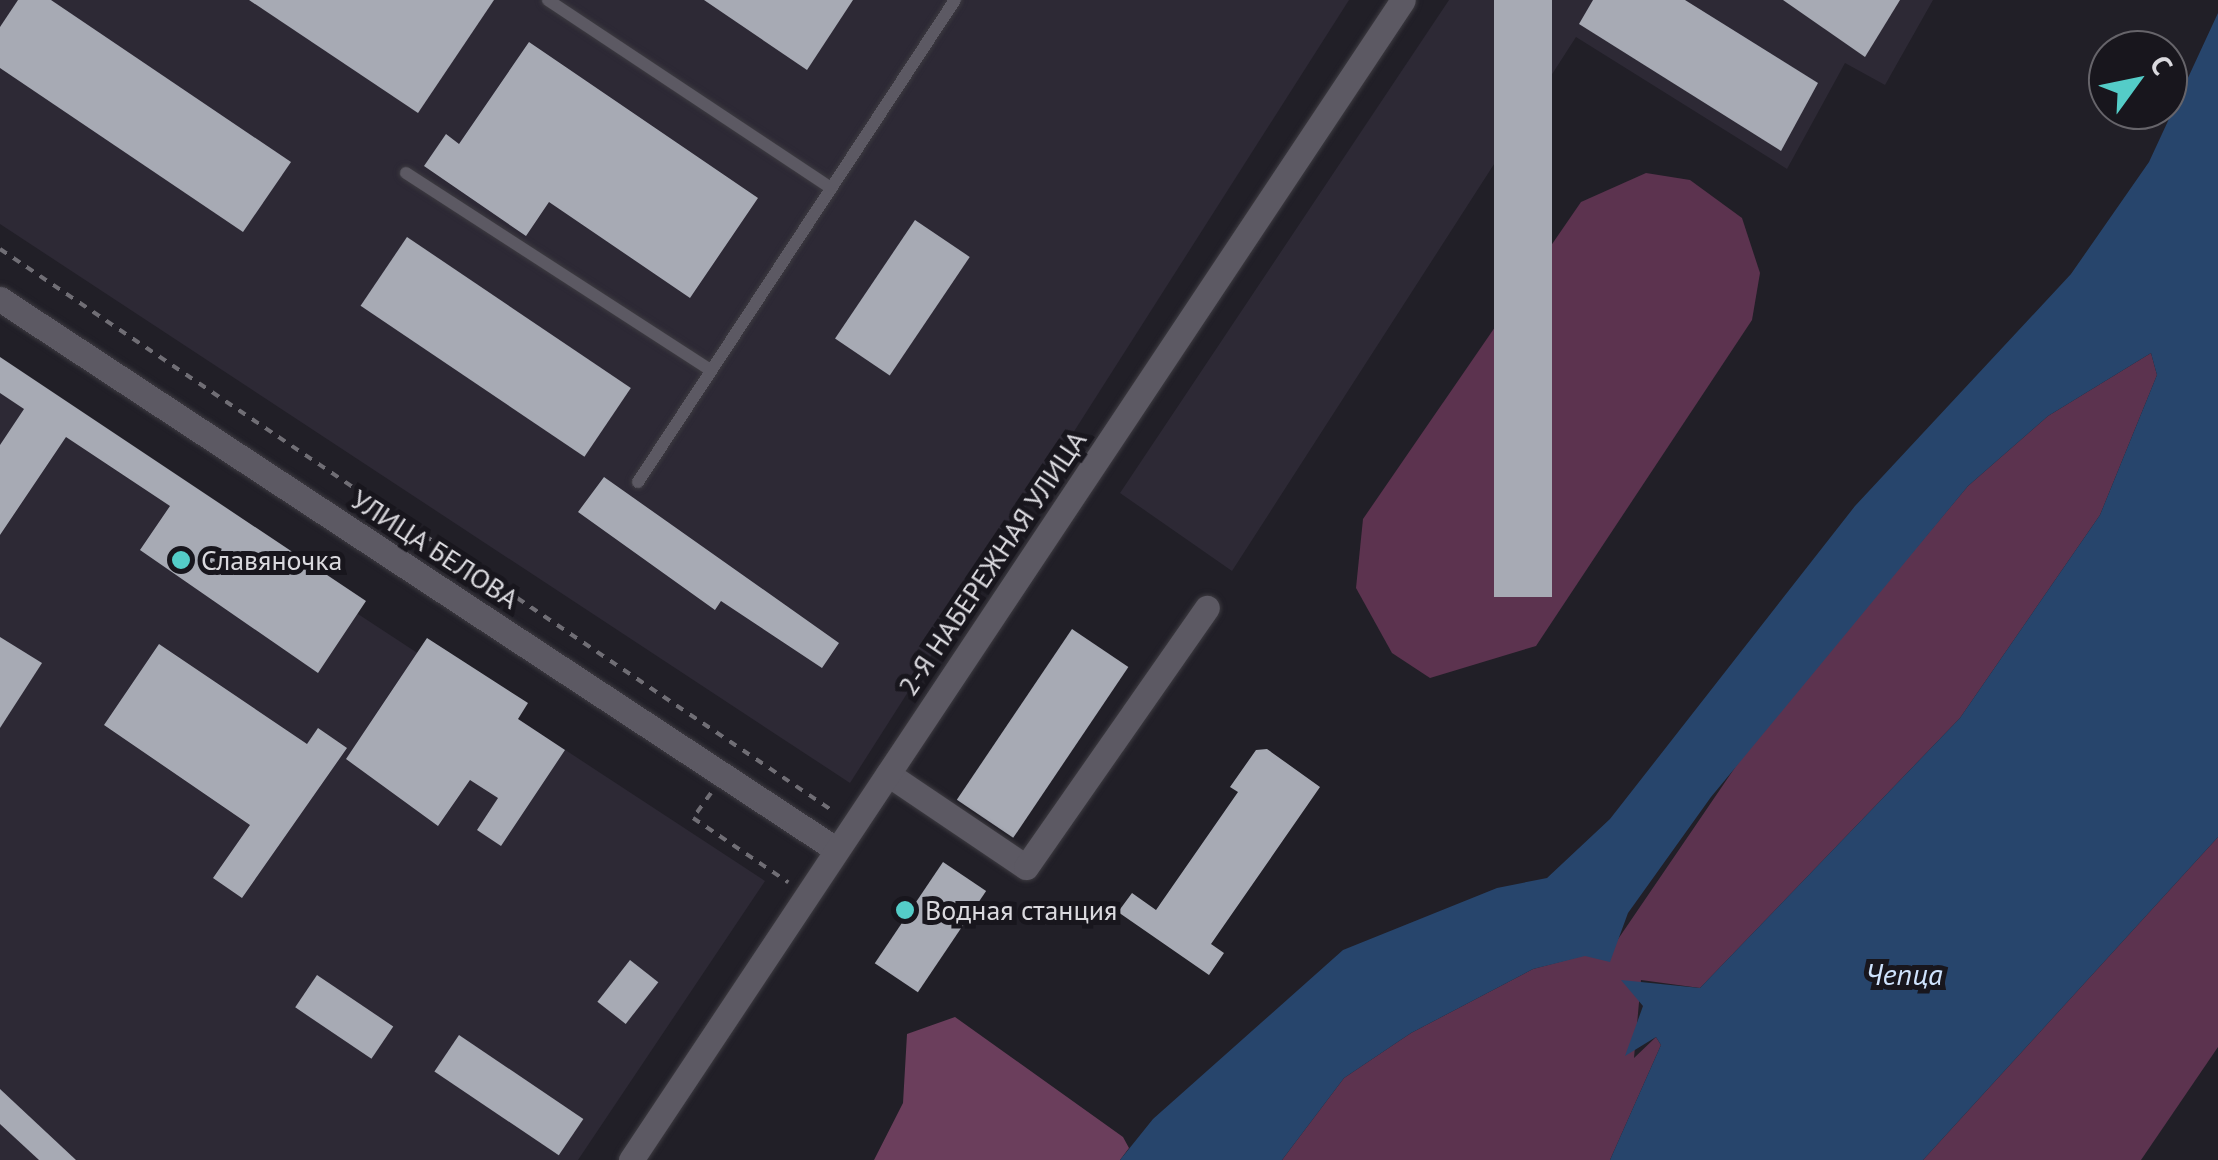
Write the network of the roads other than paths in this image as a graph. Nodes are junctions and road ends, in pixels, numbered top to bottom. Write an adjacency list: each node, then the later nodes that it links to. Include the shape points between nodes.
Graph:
1 (548, 0): 5 (lane)
2 (954, 0): 5 (lane)
3 (1402, 0): 10 (street, 2-Я НАБЕРЕЖНАЯ УЛИЦА)
4 (406, 173): 7 (lane)
5 (830, 188): 7 (lane)
6 (0, 298): 11 (street, УЛИЦА БЕЛОВА)
7 (711, 370): 8 (lane)
8 (638, 482)
9 (1206, 608): 10 (street, via 1026,866)
10 (888, 774): 11 (street, 2-Я НАБЕРЕЖНАЯ УЛИЦА)
11 (837, 850): 12 (street, 2-Я НАБЕРЕЖНАЯ УЛИЦА)
12 (631, 1160)

